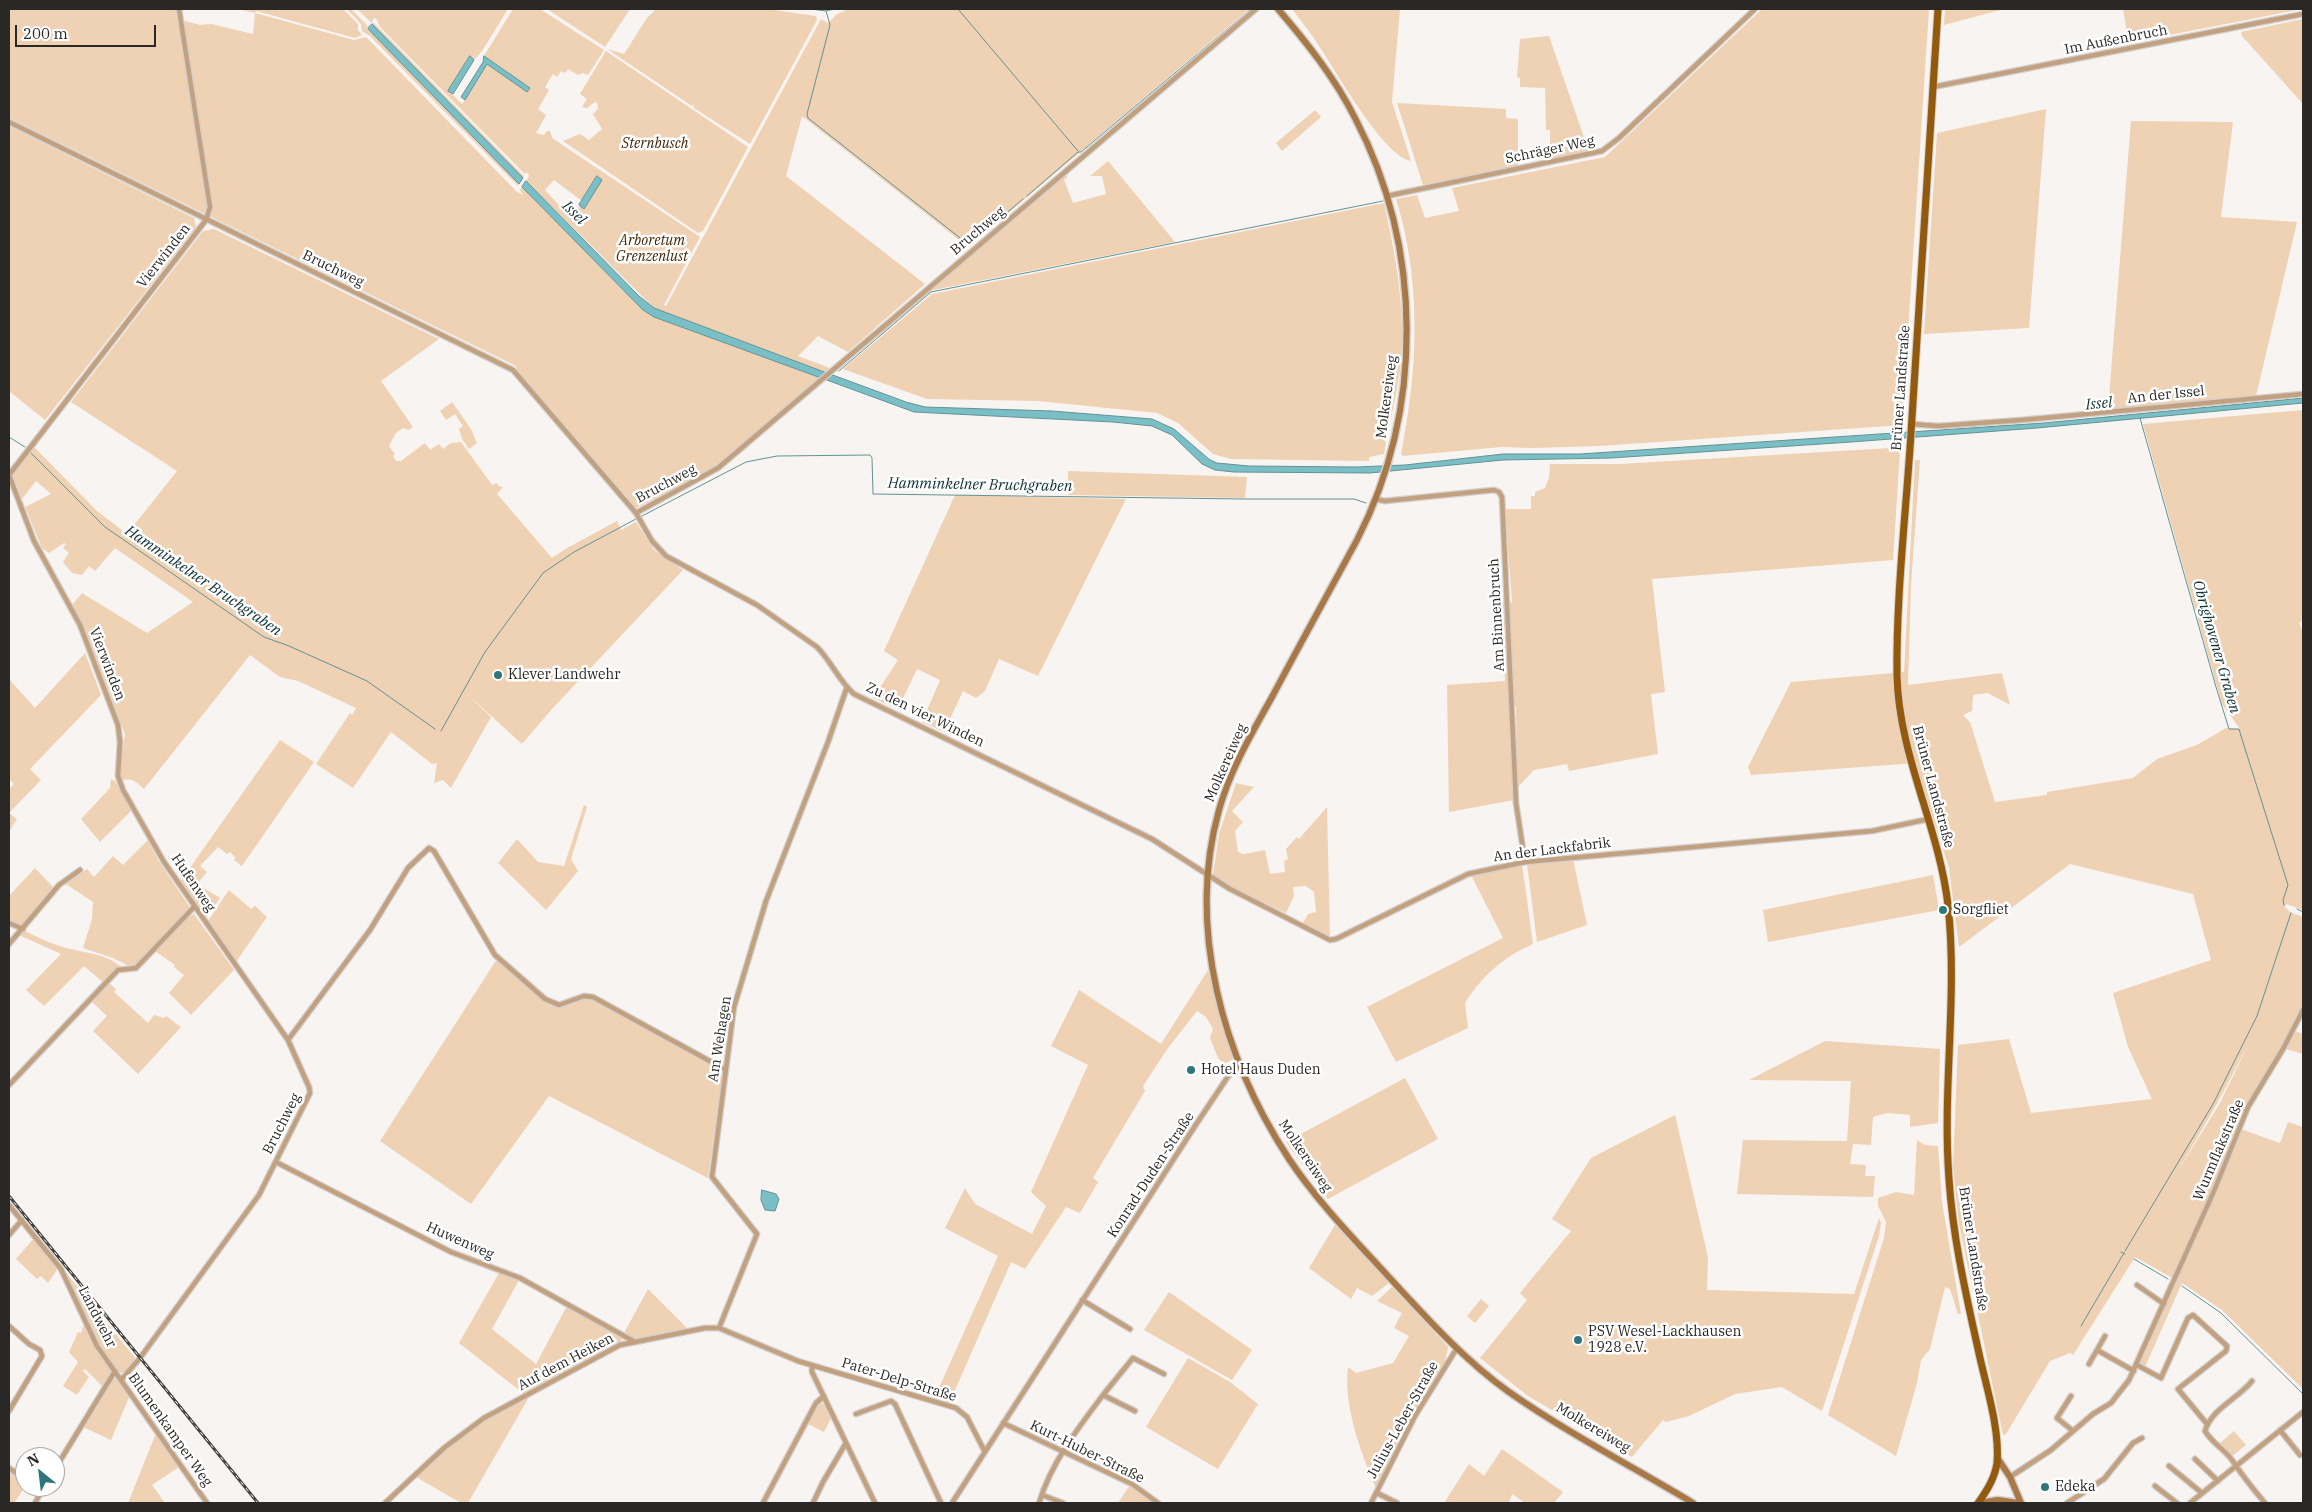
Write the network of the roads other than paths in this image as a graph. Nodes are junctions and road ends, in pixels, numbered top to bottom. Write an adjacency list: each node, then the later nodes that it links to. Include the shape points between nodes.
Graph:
1 (179, 9): 10 (street, Vierwinden, via 210,207)
2 (1256, 9): 15 (street, Bruchweg, via 718,468)
3 (1278, 9): 9 (main road, Molkereiweg, via 1341,92 1369,146)
4 (1755, 9): 9 (street, Schräger Weg, via 1602,151)
5 (1938, 9): 7 (main road, Brüner Landstraße)
6 (2303, 14): 7 (street, Im Außenbruch)
7 (1933, 87): 12 (main road, Brüner Landstraße)
8 (9, 122): 10 (street, Bruchweg)
9 (1387, 196): 14 (main road, Molkereiweg, via 1404,273 1407,338 1402,399 1388,462)
10 (206, 220): 13 (street, Vierwinden); 15 (street, Bruchweg, via 513,370)
11 (2303, 394): 12 (street, An der Issel, via 2013,421)
12 (1911, 426): 18 (main road, Brüner Landstraße, via 1898,680 1906,744)
13 (9, 475): 17 (street, Vierwinden, via 34,541 80,626)
14 (1375, 499): 19 (street, Am Binnenbruch, via 1385,501 1494,490 1502,497 1516,803); 21 (main road, Molkereiweg, via 1359,535 1236,764 1220,807)
15 (636, 513): 16 (street, Zu den vier Winden, via 652,541 666,556 757,605 818,646)
16 (846, 688): 21 (street, Zu den vier Winden, via 1152,839); 29 (street, Am Wehagen, via 766,901 734,1007)
17 (118, 725): 22 (street, Hufenweg, via 119,784)
18 (1928, 819): 19 (street, An der Lackfabrik, via 1872,831); 70 (main road, Brüner Landstraße, via 1944,880 1951,937 1947,1116 1951,1203 1960,1268)
19 (1525, 862): 21 (street, An der Lackfabrik, via 1468,874 1330,940)
20 (80, 870): 24 (street, via 59,885)
21 (1207, 875): 28 (main road, Molkereiweg, via 1206,922 1214,978)
22 (194, 907): 27 (street, Hufenweg); 30 (street, via 136,968 118,970)
23 (9, 923): 24 (street)
24 (23, 929): 25 (street)
25 (9, 944)
26 (2303, 1010): 37 (street, Wurmflakstraße, via 2248,1107)
27 (288, 1040): 29 (street, via 370,930 408,868 432,848 495,955 545,1000 559,1005 584,996 593,997); 31 (street, Bruchweg, via 310,1093)
28 (1240, 1064): 36 (street, Konrad-Duden-Straße, via 1228,1077); 43 (main road, Molkereiweg, via 1271,1129 1305,1182)
29 (726, 1070): 39 (street, Am Wehagen, via 712,1177 757,1234)
30 (9, 1085)
31 (276, 1162): 42 (street, Huwenweg, via 451,1252 520,1278); 51 (street, Bruchweg, via 259,1195)
32 (9, 1205): 33 (street, Landwehr)
33 (22, 1220): 34 (street); 48 (street, Landwehr, via 61,1269 97,1346)
34 (9, 1235)
35 (2138, 1285): 37 (street)
36 (1082, 1300): 40 (street); 60 (street, Konrad-Duden-Straße)
37 (2164, 1304): 47 (street, Wurmflakstraße)
38 (9, 1326): 56 (street, via 40,1350 42,1356)
39 (719, 1328): 42 (street, Auf dem Heiken); 46 (street, Auf dem Heiken)
40 (1130, 1329)
41 (2105, 1336): 44 (street)
42 (635, 1342): 82 (street, Auf dem Heiken, via 620,1345 484,1418 444,1448)
43 (1457, 1348): 78 (street, Julius-Leber-Straße, via 1411,1423); 93 (main road, Molkereiweg, via 1526,1403)
44 (2097, 1350): 45 (street); 49 (street)
45 (2089, 1364)
46 (812, 1365): 54 (street, via 812,1372); 66 (street, Pater-Delp-Straße, via 962,1411)
47 (2137, 1365): 49 (street, Wurmflakstraße); 61 (street, via 2161,1378 2192,1315 2227,1346 2226,1351 2178,1389)
48 (115, 1371): 51 (street, Blumenkamper Weg); 68 (street)
49 (2134, 1371): 63 (street, Wurmflakstraße, via 2116,1398)
50 (1164, 1374): 53 (street, via 1132,1358)
51 (122, 1379): 81 (street, Blumenkamper Weg)
52 (2252, 1381): 61 (street)
53 (1103, 1395): 57 (street); 67 (street)
54 (824, 1396): 65 (street); 83 (street, via 816,1403)
55 (2071, 1396): 63 (street, via 2056,1418)
56 (9, 1411)
57 (1135, 1412)
58 (2303, 1412): 62 (street)
59 (856, 1414): 86 (street, via 885,1402 895,1404)
60 (1004, 1423): 66 (street, Konrad-Duden-Straße); 67 (street, Kurt-Huber-Straße)
61 (2207, 1424): 73 (street, via 2205,1431)
62 (2280, 1430): 69 (street); 73 (street)
63 (2073, 1431): 75 (street, Wurmflakstraße)
64 (2142, 1438): 96 (street, via 2133,1443 2104,1479)
65 (846, 1442): 84 (street); 85 (street)
66 (985, 1452): 87 (street, Konrad-Duden-Straße)
67 (1063, 1452): 80 (street); 90 (street, Kurt-Huber-Straße, via 1132,1484)
68 (65, 1453)
69 (2300, 1455)
70 (1998, 1459): 74 (main road, Brüner Landstraße); 75 (main road)
71 (2195, 1459): 76 (street)
72 (2169, 1466): 79 (street)
73 (2235, 1467): 76 (street); 99 (street)
74 (1996, 1471): 75 (main road); 94 (main road, Brüner Landstraße)
75 (2010, 1477): 95 (main road)
76 (2218, 1481): 79 (street)
77 (2155, 1486): 97 (street)
78 (1377, 1493): 91 (street, Julius-Leber-Straße); 92 (street)
79 (2202, 1493): 98 (street)
80 (1042, 1495): 88 (street); 89 (street)
81 (206, 1503)
82 (386, 1503)
83 (763, 1503)
84 (813, 1503)
85 (875, 1503)
86 (940, 1503)
87 (952, 1503)
88 (1039, 1503)
89 (1063, 1503)
90 (1158, 1503)
91 (1371, 1503)
92 (1397, 1503)
93 (1693, 1503)
94 (1978, 1503): 95 (main road, via 1998,1500)
95 (2020, 1503)
96 (2067, 1503)
97 (2177, 1503)
98 (2190, 1503)
99 (2266, 1503)

